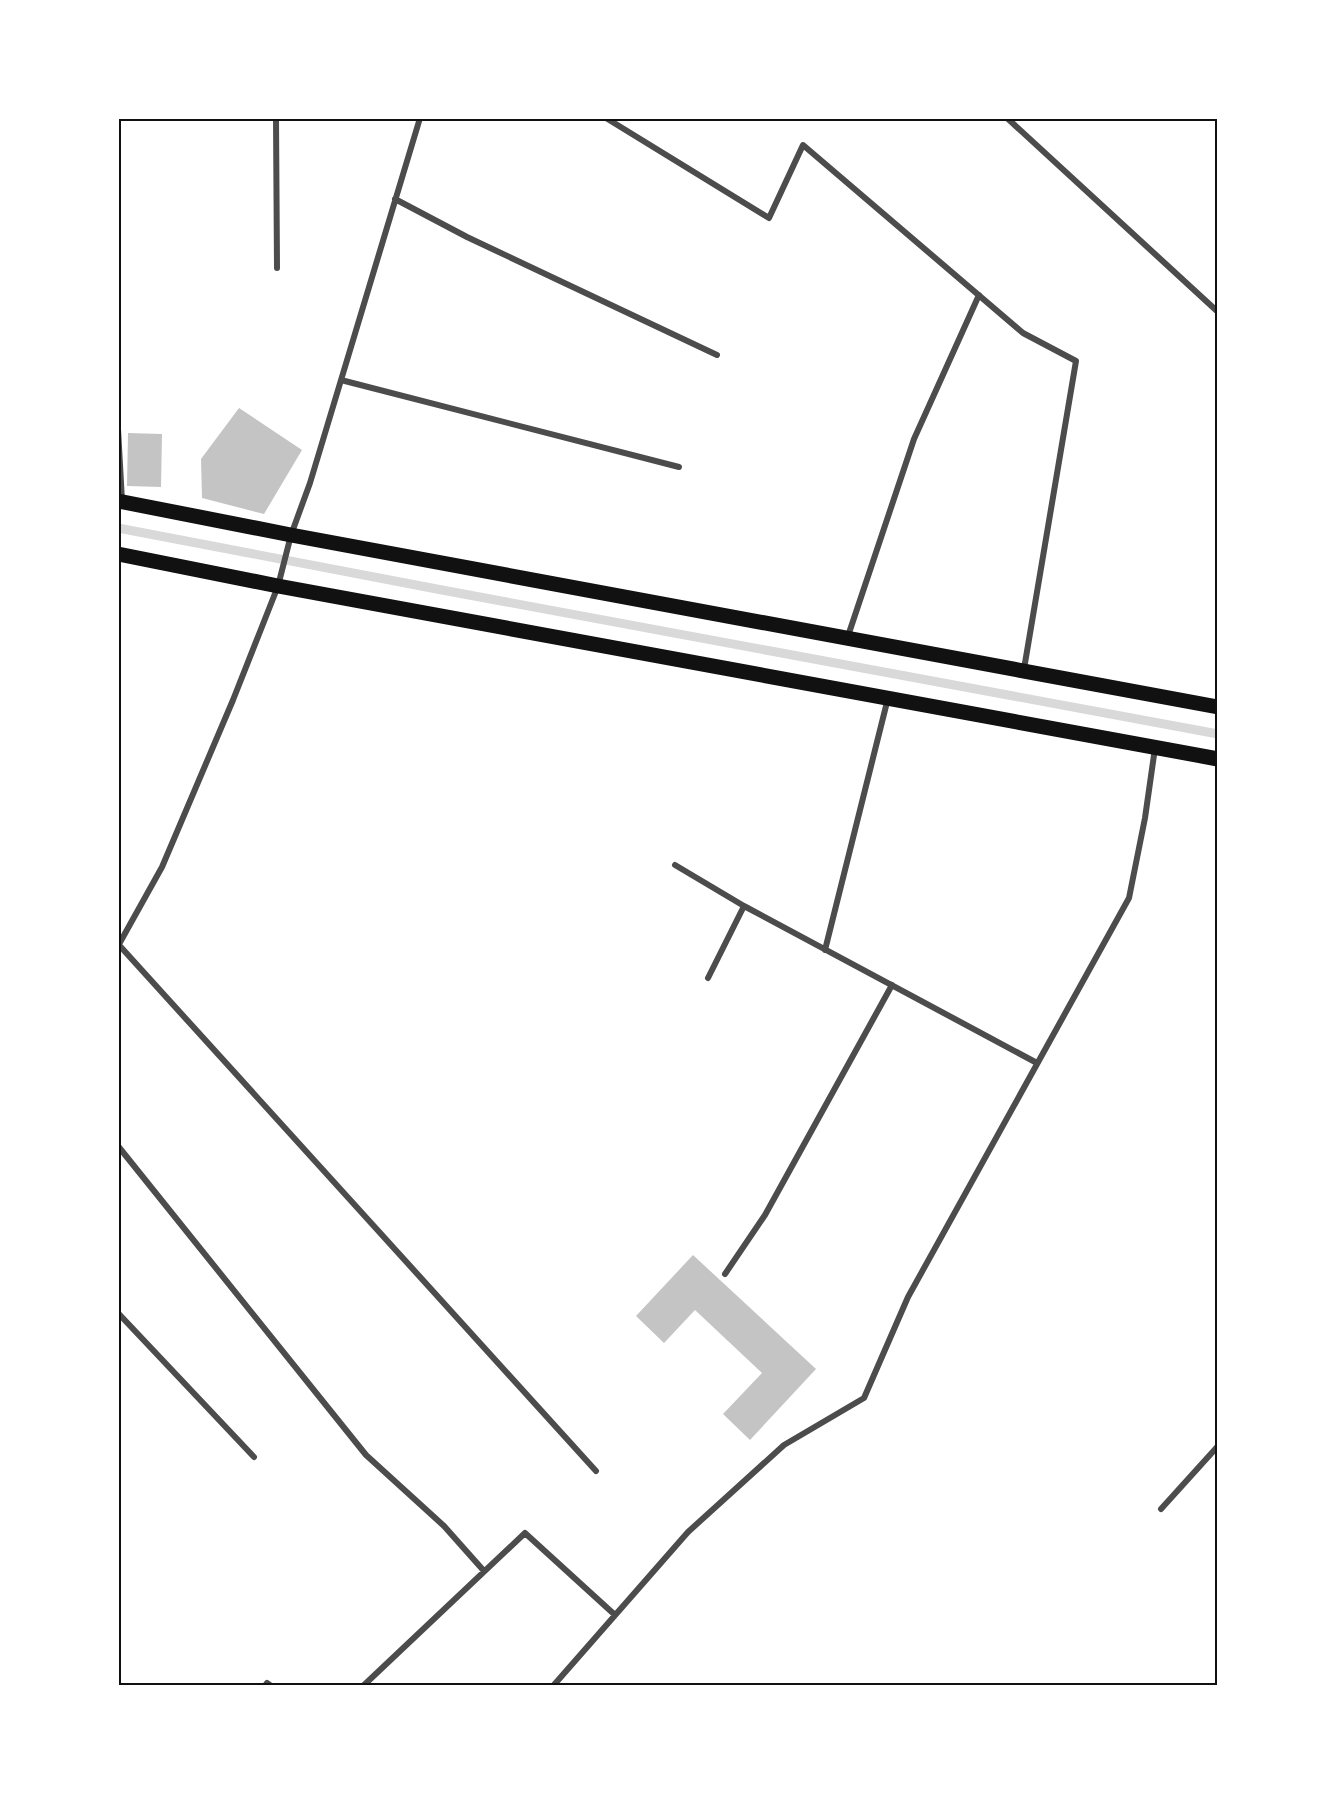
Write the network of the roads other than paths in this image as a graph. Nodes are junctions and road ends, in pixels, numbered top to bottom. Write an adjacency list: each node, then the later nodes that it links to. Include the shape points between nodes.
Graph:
1 (276, 118): 6 (street)
2 (420, 118): 5 (street)
3 (606, 118): 7 (street, via 769,218 803,145)
4 (1007, 118): 8 (street)
5 (395, 199): 9 (street, via 466,237); 10 (street)
6 (277, 268)
7 (979, 296): 17 (street, via 914,439); 18 (street, via 1023,333 1076,361)
8 (1218, 312)
9 (717, 356)
10 (341, 381): 12 (street); 14 (street)
11 (118, 429): 13 (street)
12 (679, 467)
13 (120, 501): 14 (main road)
14 (290, 541): 16 (street); 17 (main road)
15 (118, 554): 16 (main road)
16 (280, 580): 19 (main road); 25 (street, via 162,867)
17 (847, 639): 18 (main road)
18 (1023, 672): 20 (main road)
19 (888, 698): 21 (main road); 26 (street)
20 (1218, 707)
21 (1155, 748): 22 (main road); 29 (street, via 1129,898)
22 (1218, 759)
23 (675, 866): 24 (street)
24 (744, 906): 26 (street); 27 (street)
25 (119, 946): 35 (street)
26 (825, 950): 28 (street)
27 (708, 978)
28 (892, 985): 29 (street); 31 (street, via 765,1215)
29 (1037, 1063): 38 (street, via 908,1297 864,1398 784,1445 688,1532)
30 (118, 1146): 37 (street, via 366,1455 444,1526)
31 (724, 1274)
32 (118, 1313): 34 (street)
33 (1218, 1446): 36 (street)
34 (254, 1457)
35 (596, 1471)
36 (1161, 1509)
37 (484, 1571): 38 (street, via 525,1533); 41 (street)
38 (615, 1615): 42 (street)
39 (265, 1686): 40 (street)
40 (271, 1686)
41 (363, 1686)
42 (553, 1686)

